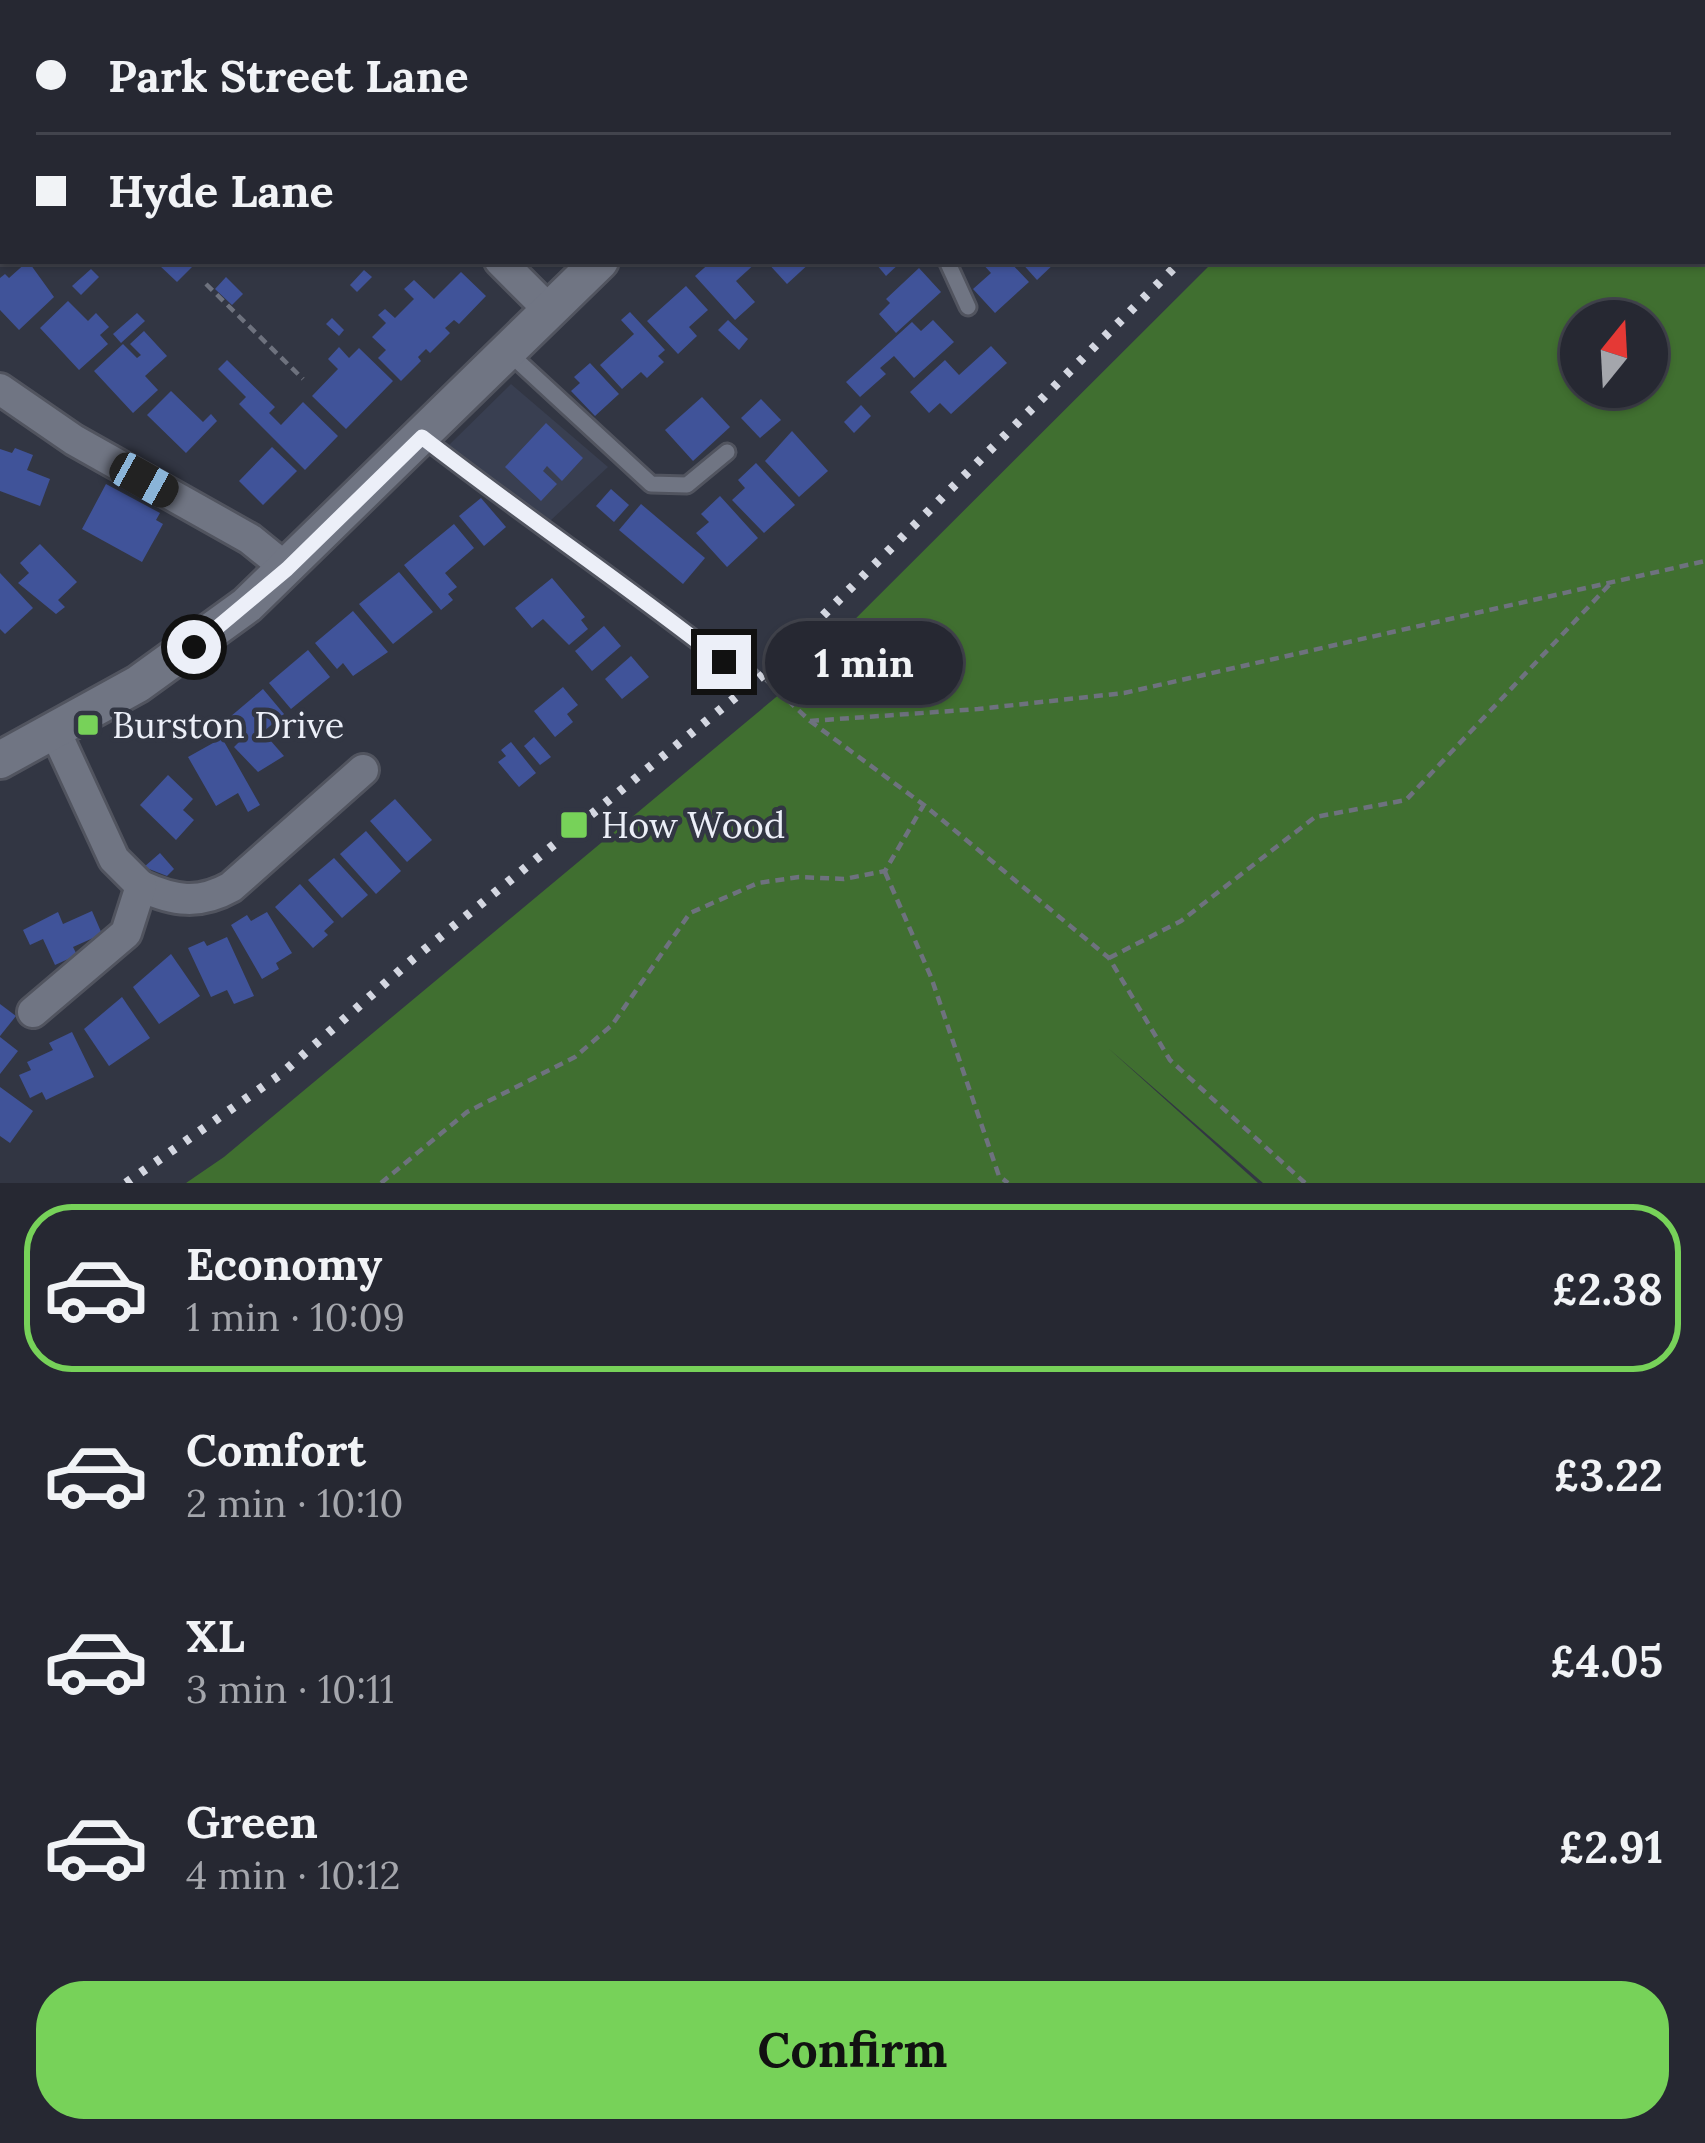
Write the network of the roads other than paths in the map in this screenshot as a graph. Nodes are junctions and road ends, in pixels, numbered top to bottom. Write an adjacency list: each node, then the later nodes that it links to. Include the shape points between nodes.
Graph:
1 (503, 264): 5 (street)
2 (597, 264): 5 (street)
3 (948, 264): 4 (lane)
4 (968, 308)
5 (548, 309): 6 (street)
6 (507, 351): 8 (street); 9 (lane, via 650,484 687,485)
7 (0, 389): 10 (street)
8 (422, 437): 10 (street); 11 (lane)
9 (727, 452)
10 (287, 569): 12 (street, via 194,647)
11 (724, 662)
12 (54, 729): 13 (street); 15 (street, via 114,859)
13 (0, 760)
14 (363, 770): 15 (street, via 213,897 182,900)
15 (141, 886): 16 (street, via 126,933)
16 (33, 1012)

